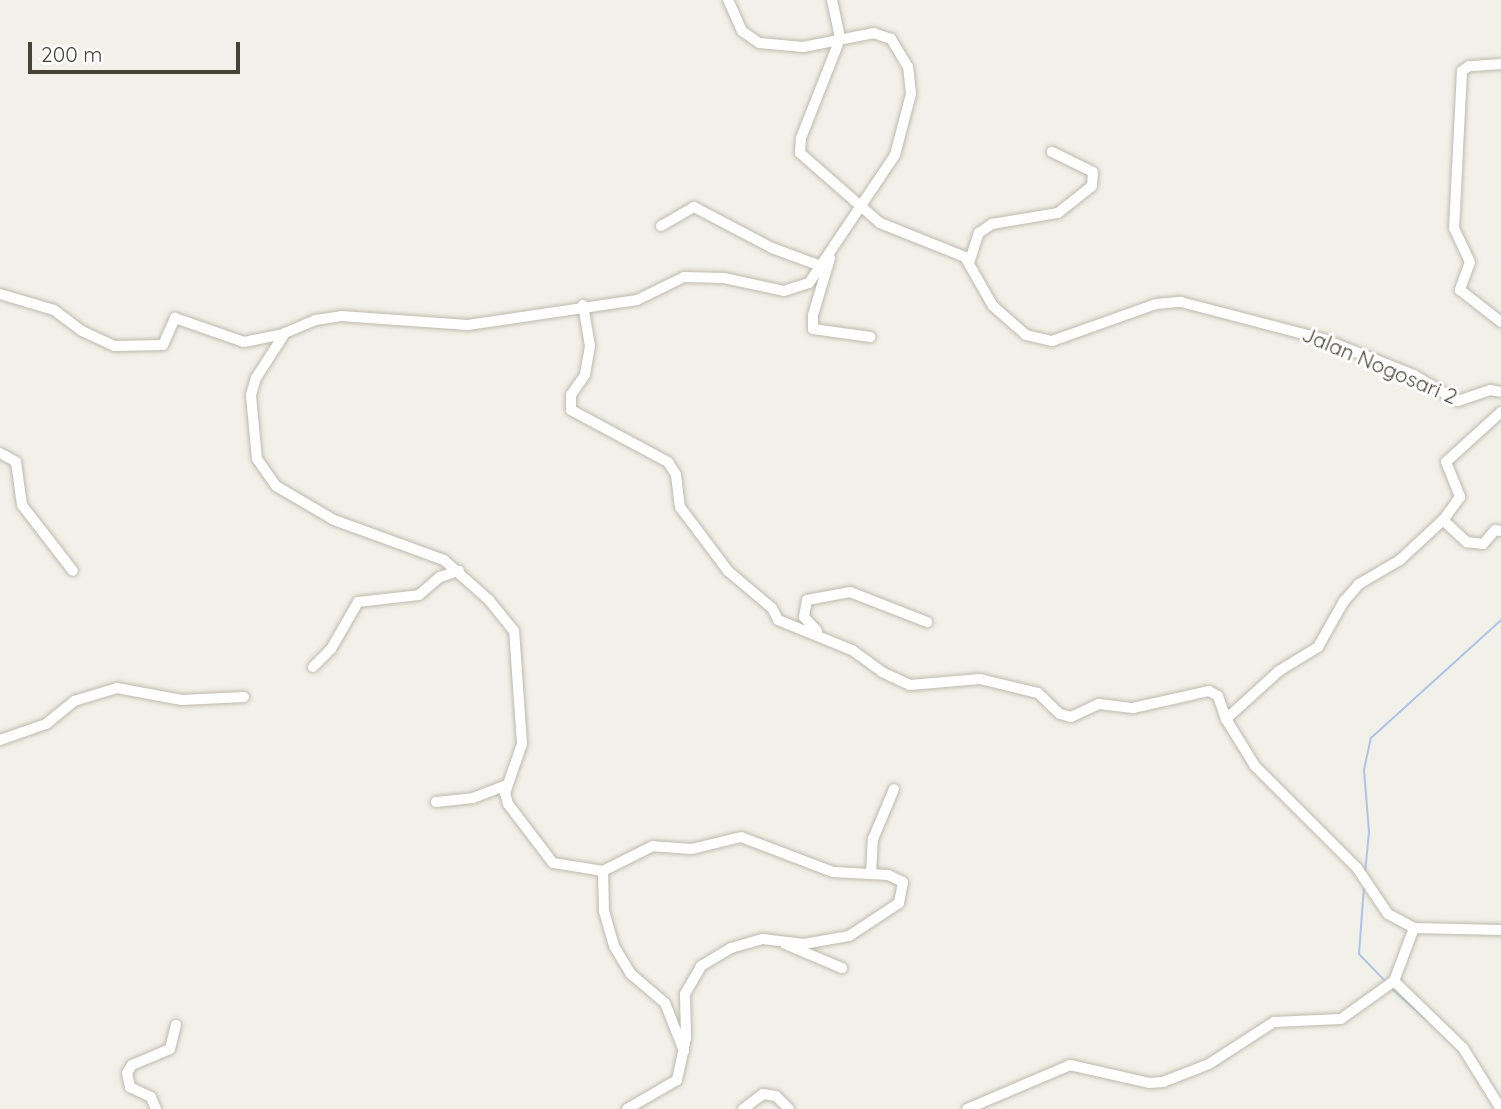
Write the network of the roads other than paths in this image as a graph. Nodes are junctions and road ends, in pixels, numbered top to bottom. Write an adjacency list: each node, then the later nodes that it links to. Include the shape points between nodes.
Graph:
1 (728, 0): 3 (street, via 742,30 760,43 803,47)
2 (832, 0): 3 (street)
3 (840, 39): 6 (street, Jalan Nogosari 2, via 799,147 804,160); 6 (street, via 874,33 891,39 904,57 911,82 895,155)
4 (1501, 64): 13 (street, via 1469,66 1462,71 1454,215 1456,238 1470,262 1460,289)
5 (1052, 152): 9 (street, via 1093,172 1092,186 1058,213 992,224 979,233)
6 (858, 208): 8 (street); 9 (street, Jalan Nogosari 2, via 880,223 953,250)
7 (661, 226): 10 (street, via 694,207 772,248)
8 (834, 245): 10 (street); 15 (street, via 811,324 824,334)
9 (970, 263): 16 (street, Jalan Nogosari 2, via 1000,315 1044,342 1098,328 1156,304 1181,302 1207,306 1243,322 1282,326 1323,339 1414,375 1458,401 1490,390)
10 (821, 265): 12 (street, via 809,283 793,289 716,277 684,277 638,300)
11 (0, 294): 14 (street, via 54,310 82,331 114,346 163,345 175,318 244,342)
12 (583, 305): 14 (street, via 468,325 341,316); 24 (street, via 590,346 585,375 571,395 571,410 667,462 676,475 680,507 729,571 772,608 778,620)
13 (1501, 322)
14 (285, 333): 22 (street, via 256,378 251,395 262,471 276,486 334,520 444,561)
15 (870, 337)
16 (1501, 392)
17 (1501, 412): 19 (street, via 1446,462 1460,497)
18 (0, 453): 21 (street, via 16,462 22,505)
19 (1443, 520): 20 (street, via 1467,542 1483,544 1495,530); 27 (street, via 1401,560 1359,584 1318,647 1279,671)
20 (1501, 531)
21 (73, 571)
22 (459, 571): 25 (street, via 440,578 419,595 358,602 331,649); 29 (street, via 489,600 518,642 522,744)
23 (927, 622): 24 (street, via 850,592 807,600 804,618)
24 (825, 639): 27 (street, via 852,650 905,684 980,679 1038,693 1065,716 1099,704 1133,708 1209,691 1218,696)
25 (313, 667)
26 (244, 697): 28 (street, via 182,700 117,688 82,698 46,724)
27 (1226, 719): 34 (street, via 1255,766 1357,868 1382,908)
28 (0, 740)
29 (504, 786): 31 (street, via 473,797); 32 (street, via 508,804 553,863)
30 (894, 789): 33 (street, via 873,839)
31 (436, 802)
32 (603, 871): 33 (street, via 653,846 692,849 741,837 833,872); 40 (street, via 604,911 614,946 631,974 666,1003)
33 (871, 874): 36 (street, via 895,877 905,886 899,903 886,914 849,936 804,944)
34 (1414, 928): 35 (street); 38 (street)
35 (1501, 930)
36 (779, 940): 37 (street, via 808,957); 40 (street, via 731,948 694,974 685,994)
37 (842, 968)
38 (1394, 981): 45 (street, via 1341,1018 1274,1022 1209,1063 1163,1082 1149,1083 1070,1065); 46 (street, via 1463,1048)
39 (176, 1025): 41 (street, via 170,1049 132,1065 127,1073 130,1087 151,1097)
40 (684, 1051): 42 (street, via 677,1080)
41 (156, 1109)
42 (627, 1109)
43 (743, 1109): 44 (street, via 763,1094 776,1096)
44 (789, 1109)
45 (967, 1109)
46 (1501, 1109)

